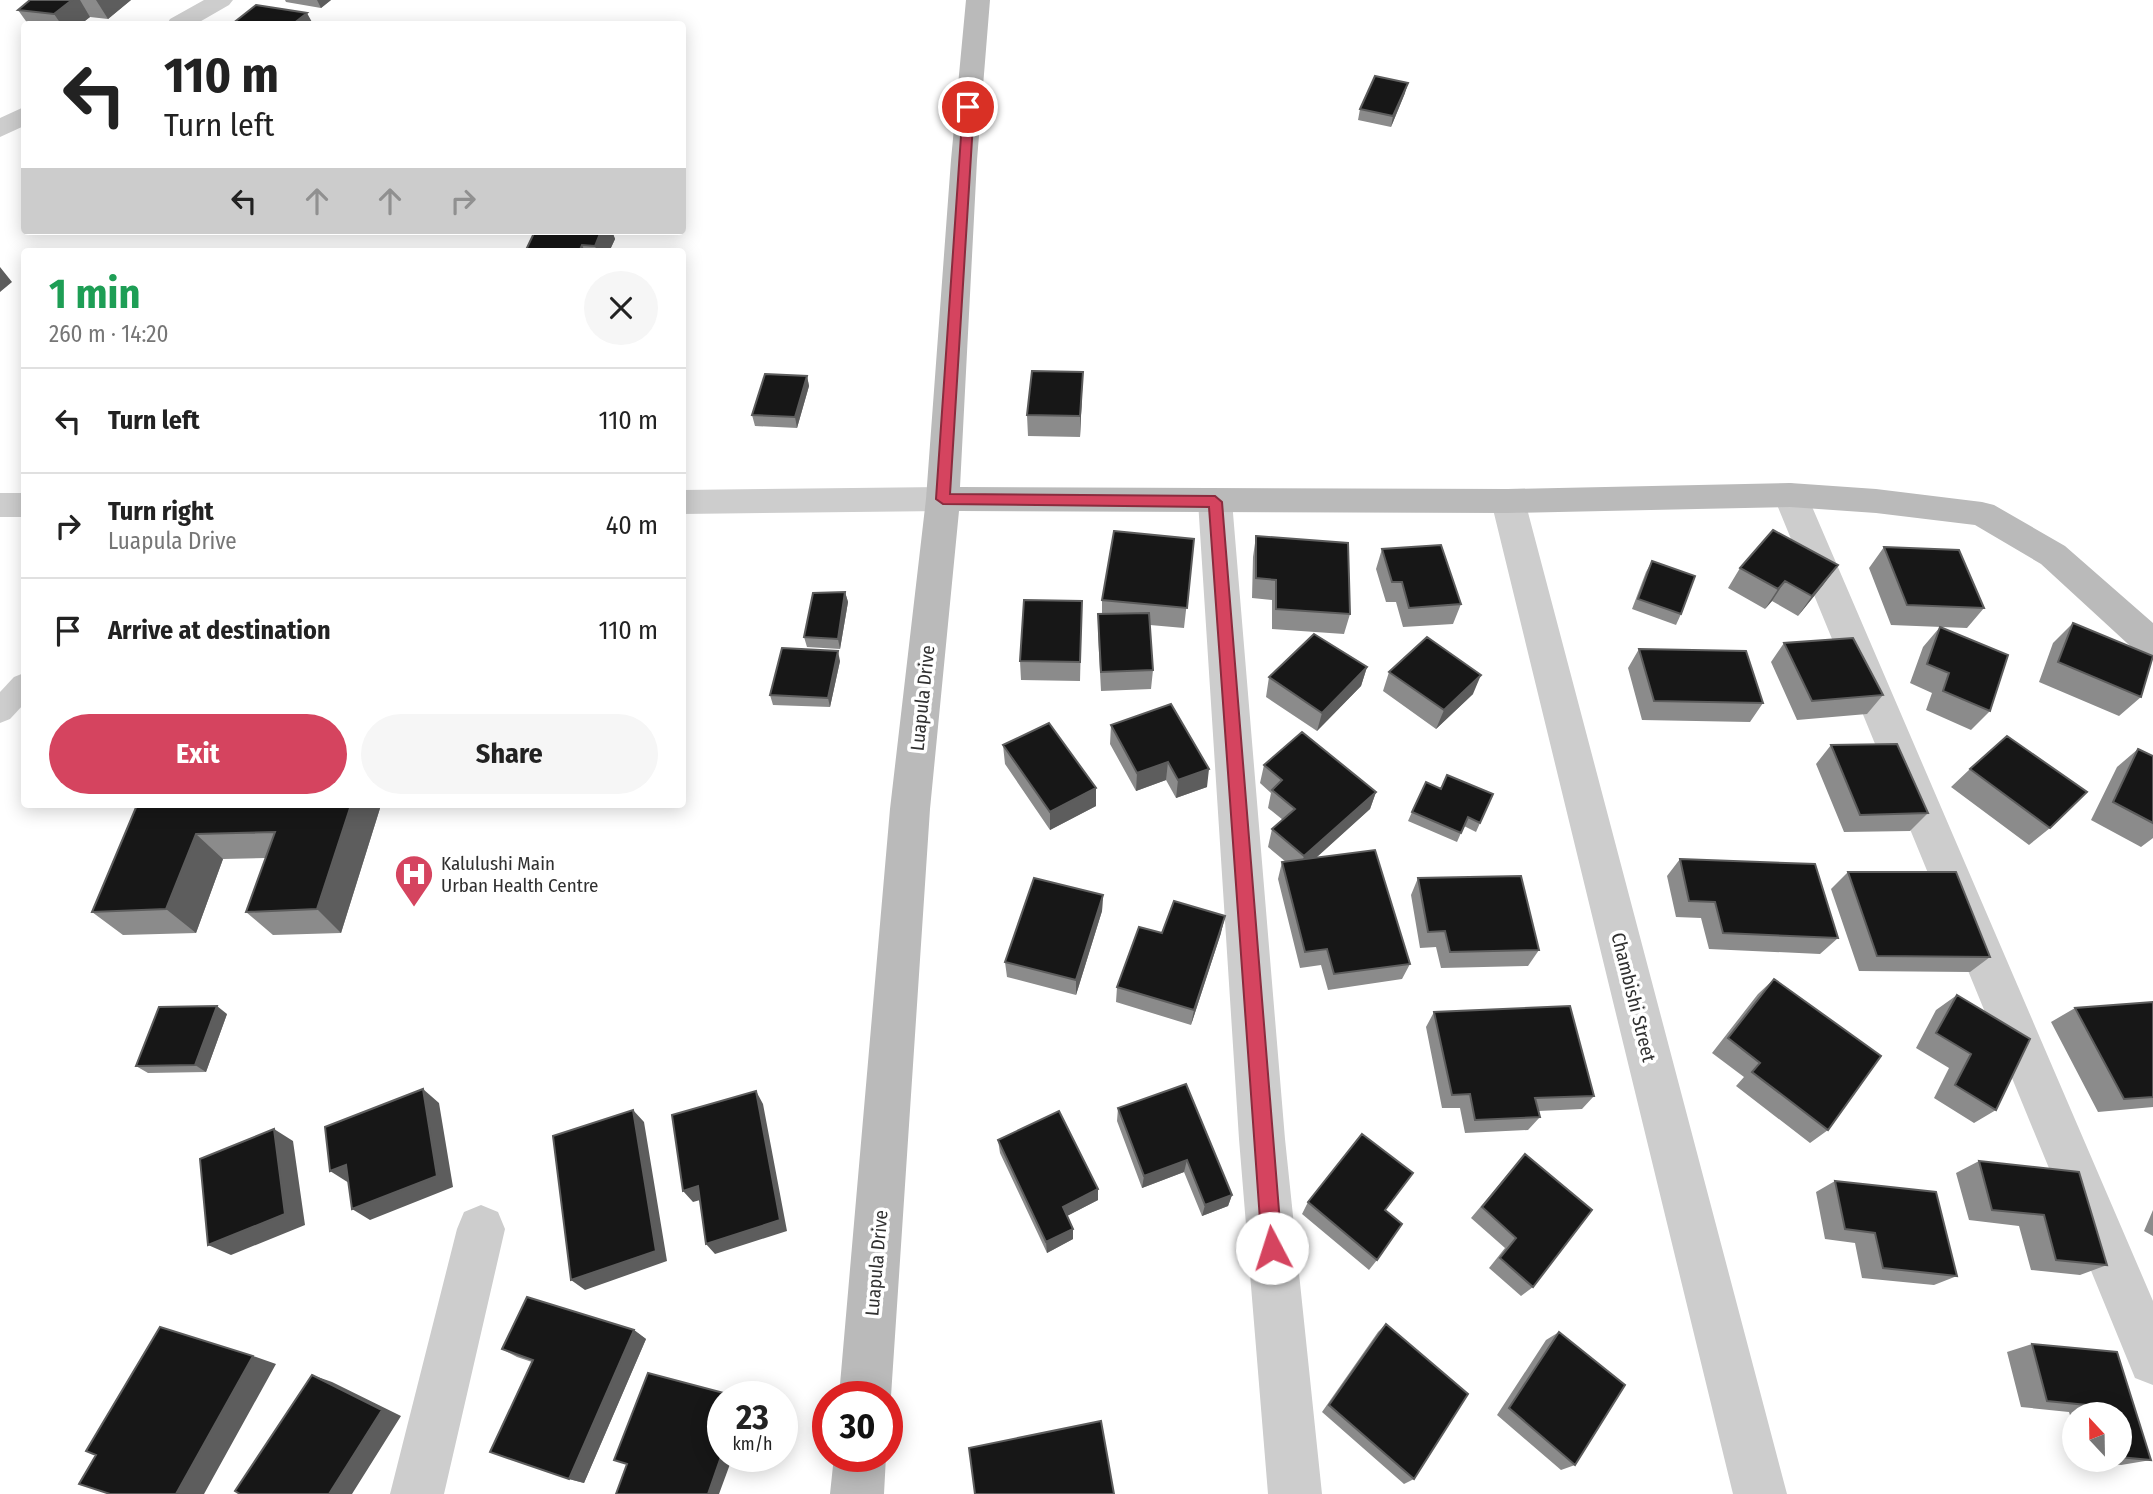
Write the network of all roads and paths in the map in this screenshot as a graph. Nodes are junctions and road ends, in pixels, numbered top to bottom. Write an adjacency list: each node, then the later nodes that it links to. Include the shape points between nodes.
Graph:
1 (221, 0): 3 (street)
2 (978, 0): 7 (street, Luapula Drive)
3 (184, 21)
4 (21, 117): 5 (street)
5 (0, 129)
6 (1790, 495): 8 (street); 13 (street, via 1982,514 2053,555); 17 (street)
7 (943, 499): 9 (street); 10 (street); 18 (street, Luapula Drive, via 910,809)
8 (1508, 501): 10 (street); 23 (street, Chambishi Street)
9 (686, 502)
10 (1215, 502): 22 (street, via 1262,1139)
11 (0, 505): 12 (street)
12 (21, 505)
13 (2153, 645)
14 (21, 688): 15 (lane)
15 (0, 711)
16 (481, 1229): 20 (street)
17 (2153, 1360)
18 (866, 1381)
19 (859, 1472): 21 (street)
20 (417, 1494)
21 (857, 1494)
22 (1295, 1494)
23 (1760, 1494)

